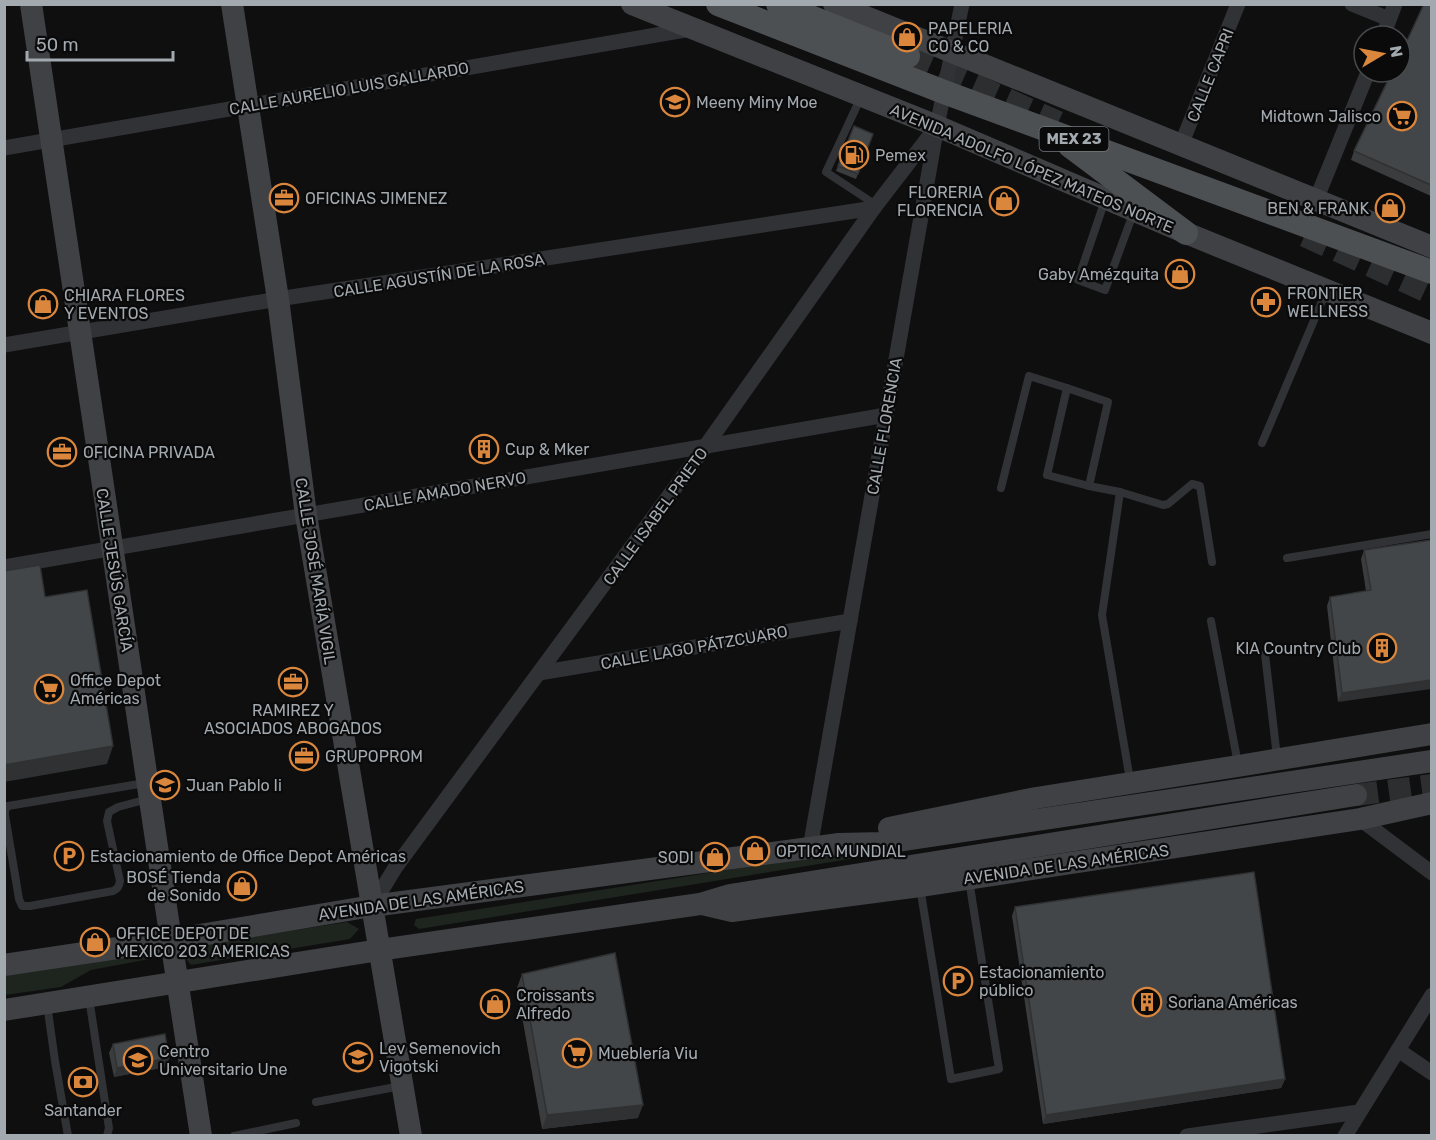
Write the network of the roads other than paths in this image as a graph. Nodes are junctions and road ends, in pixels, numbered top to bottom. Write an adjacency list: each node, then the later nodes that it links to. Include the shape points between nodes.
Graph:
1 (31, 4): 20 (main road, CALLE JESÚS GARCÍA)
2 (232, 4): 17 (main road, CALLE JOSÉ MARÍA VIGIL)
3 (632, 4): 11 (main road, AVENIDA ADOLFO LÓPEZ MATEOS NORTE)
4 (718, 4): 15 (main road, AVENIDA ADOLFO LÓPEZ MATEOS NORTE / MEX 23)
5 (778, 4): 13 (main road)
6 (834, 4): 12 (main road)
7 (962, 4): 12 (street, CALLE FLORENCIA)
8 (1238, 4): 21 (street, CALLE CAPRI)
9 (1352, 4): 10 (street)
10 (1392, 12)
11 (694, 28): 16 (main road, AVENIDA ADOLFO LÓPEZ MATEOS NORTE); 17 (street, CALLE AURELIO LUIS GALLARDO)
12 (953, 53): 15 (street, CALLE FLORENCIA); 21 (main road)
13 (908, 56)
14 (1363, 84): 24 (street)
15 (944, 92): 18 (street, CALLE FLORENCIA); 19 (main road, AVENIDA ADOLFO LÓPEZ MATEOS NORTE / MEX 23)
16 (862, 96): 18 (main road, AVENIDA ADOLFO LÓPEZ MATEOS NORTE); 25 (lane, via 826,172)
17 (248, 106): 20 (street, CALLE AURELIO LUIS GALLARDO); 31 (main road, CALLE JOSÉ MARÍA VIGIL)
18 (937, 126): 23 (main road, AVENIDA ADOLFO LÓPEZ MATEOS NORTE); 25 (street, CALLE ISABEL PRIETO); 36 (street, CALLE FLORENCIA)
19 (1049, 130): 27 (main road); 29 (main road, AVENIDA ADOLFO LÓPEZ MATEOS NORTE / MEX 23)
20 (51, 140): 22 (street, CALLE AURELIO LUIS GALLARDO); 32 (main road, CALLE JESÚS GARCÍA)
21 (1181, 145): 24 (main road)
22 (4, 148)
23 (1106, 198): 26 (main road, AVENIDA ADOLFO LÓPEZ MATEOS NORTE); 26 (lane, via 1078,280 1105,290)
24 (1316, 200): 28 (main road)
25 (875, 207): 31 (street, CALLE AGUSTÍN DE LA ROSA); 38 (street, CALLE ISABEL PRIETO)
26 (1134, 211): 27 (main road, AVENIDA ADOLFO LÓPEZ MATEOS NORTE)
27 (1186, 232): 30 (main road, AVENIDA ADOLFO LÓPEZ MATEOS NORTE)
28 (1431, 247)
29 (1431, 272)
30 (1327, 291): 33 (main road, AVENIDA ADOLFO LÓPEZ MATEOS NORTE); 37 (lane)
31 (278, 299): 32 (street, CALLE AGUSTÍN DE LA ROSA); 42 (main road, CALLE JOSÉ MARÍA VIGIL)
32 (80, 332): 34 (street, CALLE AGUSTÍN DE LA ROSA); 44 (main road, CALLE JESÚS GARCÍA)
33 (1431, 333)
34 (4, 345)
35 (1067, 388): 39 (lane, via 1108,402); 39 (lane, via 1047,475); 40 (lane, via 1029,376)
36 (886, 415): 38 (street, CALLE AMADO NERVO); 48 (street, CALLE FLORENCIA)
37 (1262, 443)
38 (705, 447): 42 (street, CALLE AMADO NERVO); 51 (street, CALLE ISABEL PRIETO)
39 (1089, 486): 41 (lane)
40 (1001, 488)
41 (1120, 492): 46 (lane, via 1168,504 1192,484 1200,486); 56 (lane, via 1102,615)
42 (306, 515): 44 (street, CALLE AMADO NERVO); 67 (main road, CALLE JOSÉ MARÍA VIGIL)
43 (1431, 534): 45 (lane)
44 (112, 549): 47 (street, CALLE AMADO NERVO); 57 (main road, CALLE JESÚS GARCÍA)
45 (1287, 558)
46 (1212, 562)
47 (4, 567)
48 (850, 621): 51 (street, CALLE LAGO PÁTZCUARO); 62 (street, CALLE FLORENCIA)
49 (1211, 621): 55 (lane)
50 (1265, 654): 53 (lane)
51 (539, 673): 67 (street, CALLE ISABEL PRIETO, via 395,868)
52 (1431, 734): 53 (main road, AVENIDA DE LAS AMÉRICAS)
53 (1278, 759): 55 (main road, AVENIDA DE LAS AMÉRICAS)
54 (1431, 761): 61 (main road, AVENIDA DE LAS AMÉRICAS, via 883,843)
55 (1238, 766): 56 (main road, AVENIDA DE LAS AMÉRICAS)
56 (1131, 783): 61 (main road, AVENIDA DE LAS AMÉRICAS, via 880,830)
57 (148, 791): 57 (lane, via 8,806 5,815 22,906 117,889 120,881 107,821 109,812); 68 (main road, CALLE JESÚS GARCÍA)
58 (1356, 795): 66 (main road, AVENIDA DE LAS AMÉRICAS, via 742,893)
59 (1431, 803): 60 (main road, AVENIDA DE LAS AMÉRICAS)
60 (1360, 819): 63 (street); 64 (main road, AVENIDA DE LAS AMÉRICAS)
61 (838, 844): 62 (main road, AVENIDA DE LAS AMÉRICAS)
62 (810, 848): 67 (main road, AVENIDA DE LAS AMÉRICAS)
63 (1431, 873)
64 (969, 878): 65 (main road, AVENIDA DE LAS AMÉRICAS); 65 (lane, via 999,1069 951,1079)
65 (920, 886): 66 (main road, AVENIDA DE LAS AMÉRICAS, via 732,911)
66 (700, 904): 69 (main road, AVENIDA DE LAS AMÉRICAS)
67 (372, 906): 68 (main road, AVENIDA DE LAS AMÉRICAS); 69 (main road, CALLE JOSÉ MARÍA VIGIL)
68 (171, 940): 70 (main road, AVENIDA DE LAS AMÉRICAS); 71 (main road, CALLE JESÚS GARCÍA)
69 (379, 950): 71 (main road, AVENIDA DE LAS AMÉRICAS); 78 (main road, CALLE JOSÉ MARÍA VIGIL)
70 (4, 965)
71 (177, 982): 73 (main road, AVENIDA DE LAS AMÉRICAS); 84 (main road, CALLE JESÚS GARCÍA)
72 (1431, 995): 76 (street)
73 (88, 996): 74 (main road, AVENIDA DE LAS AMÉRICAS); 83 (lane, via 109,1128)
74 (47, 1003): 75 (main road, AVENIDA DE LAS AMÉRICAS); 82 (lane)
75 (4, 1010)
76 (1398, 1050): 77 (street); 80 (street)
77 (1431, 1073)
78 (402, 1086): 79 (lane); 86 (main road, CALLE JOSÉ MARÍA VIGIL)
79 (316, 1102)
80 (1359, 1112): 87 (street); 88 (street)
81 (296, 1123): 85 (lane)
82 (68, 1136)
83 (107, 1136)
84 (201, 1136)
85 (234, 1136)
86 (411, 1136)
87 (1187, 1136)
88 (1345, 1136)

